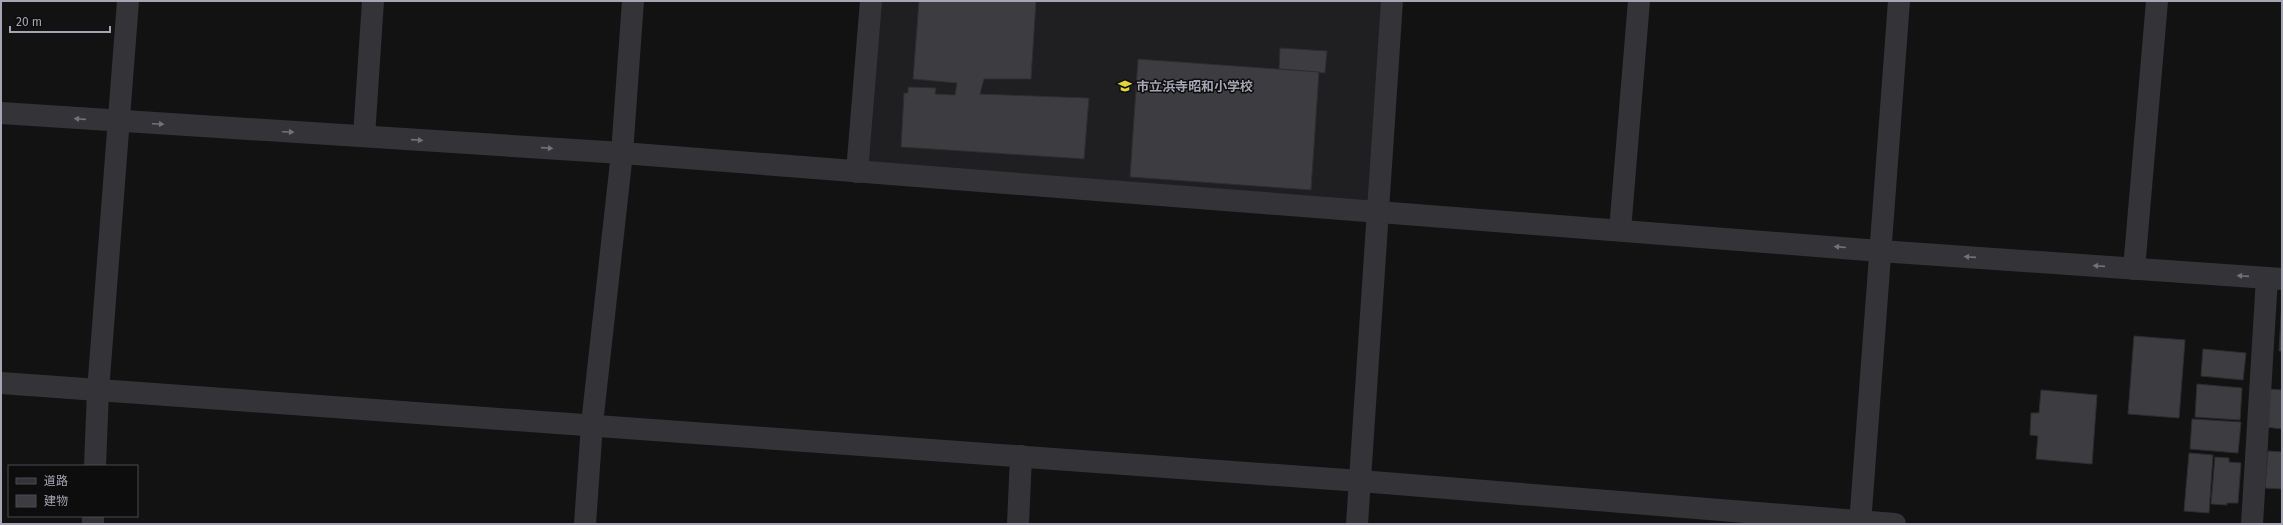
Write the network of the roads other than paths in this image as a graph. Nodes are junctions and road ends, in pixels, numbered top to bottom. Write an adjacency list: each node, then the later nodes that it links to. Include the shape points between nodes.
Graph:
1 (128, 1): 10 (street)
2 (373, 1): 11 (street)
3 (633, 1): 12 (street)
4 (871, 1): 13 (street)
5 (1392, 1): 14 (street)
6 (1639, 1): 15 (street)
7 (1899, 1): 16 (street)
8 (2157, 1): 17 (street)
9 (1, 113): 10 (street, one-way to 9)
10 (119, 121): 11 (street, one-way to 11); 20 (street)
11 (364, 136): 12 (street, one-way to 12)
12 (622, 153): 13 (street); 21 (street)
13 (857, 172): 14 (street)
14 (1376, 210): 15 (street); 24 (street)
15 (1620, 230): 16 (street, one-way to 15)
16 (1880, 250): 17 (street, one-way to 16); 25 (street)
17 (2134, 269): 18 (street, one-way to 17)
18 (2274, 279): 30 (street)
19 (1, 382): 20 (street)
20 (98, 391): 21 (street); 23 (street)
21 (592, 424): 22 (street); 26 (street)
22 (1021, 456): 24 (street); 27 (street)
23 (95, 465)
24 (1360, 481): 25 (street); 28 (street)
25 (1860, 523): 29 (street)
26 (584, 524)
27 (1018, 524)
28 (1357, 524)
29 (1895, 524)
30 (2252, 524)

